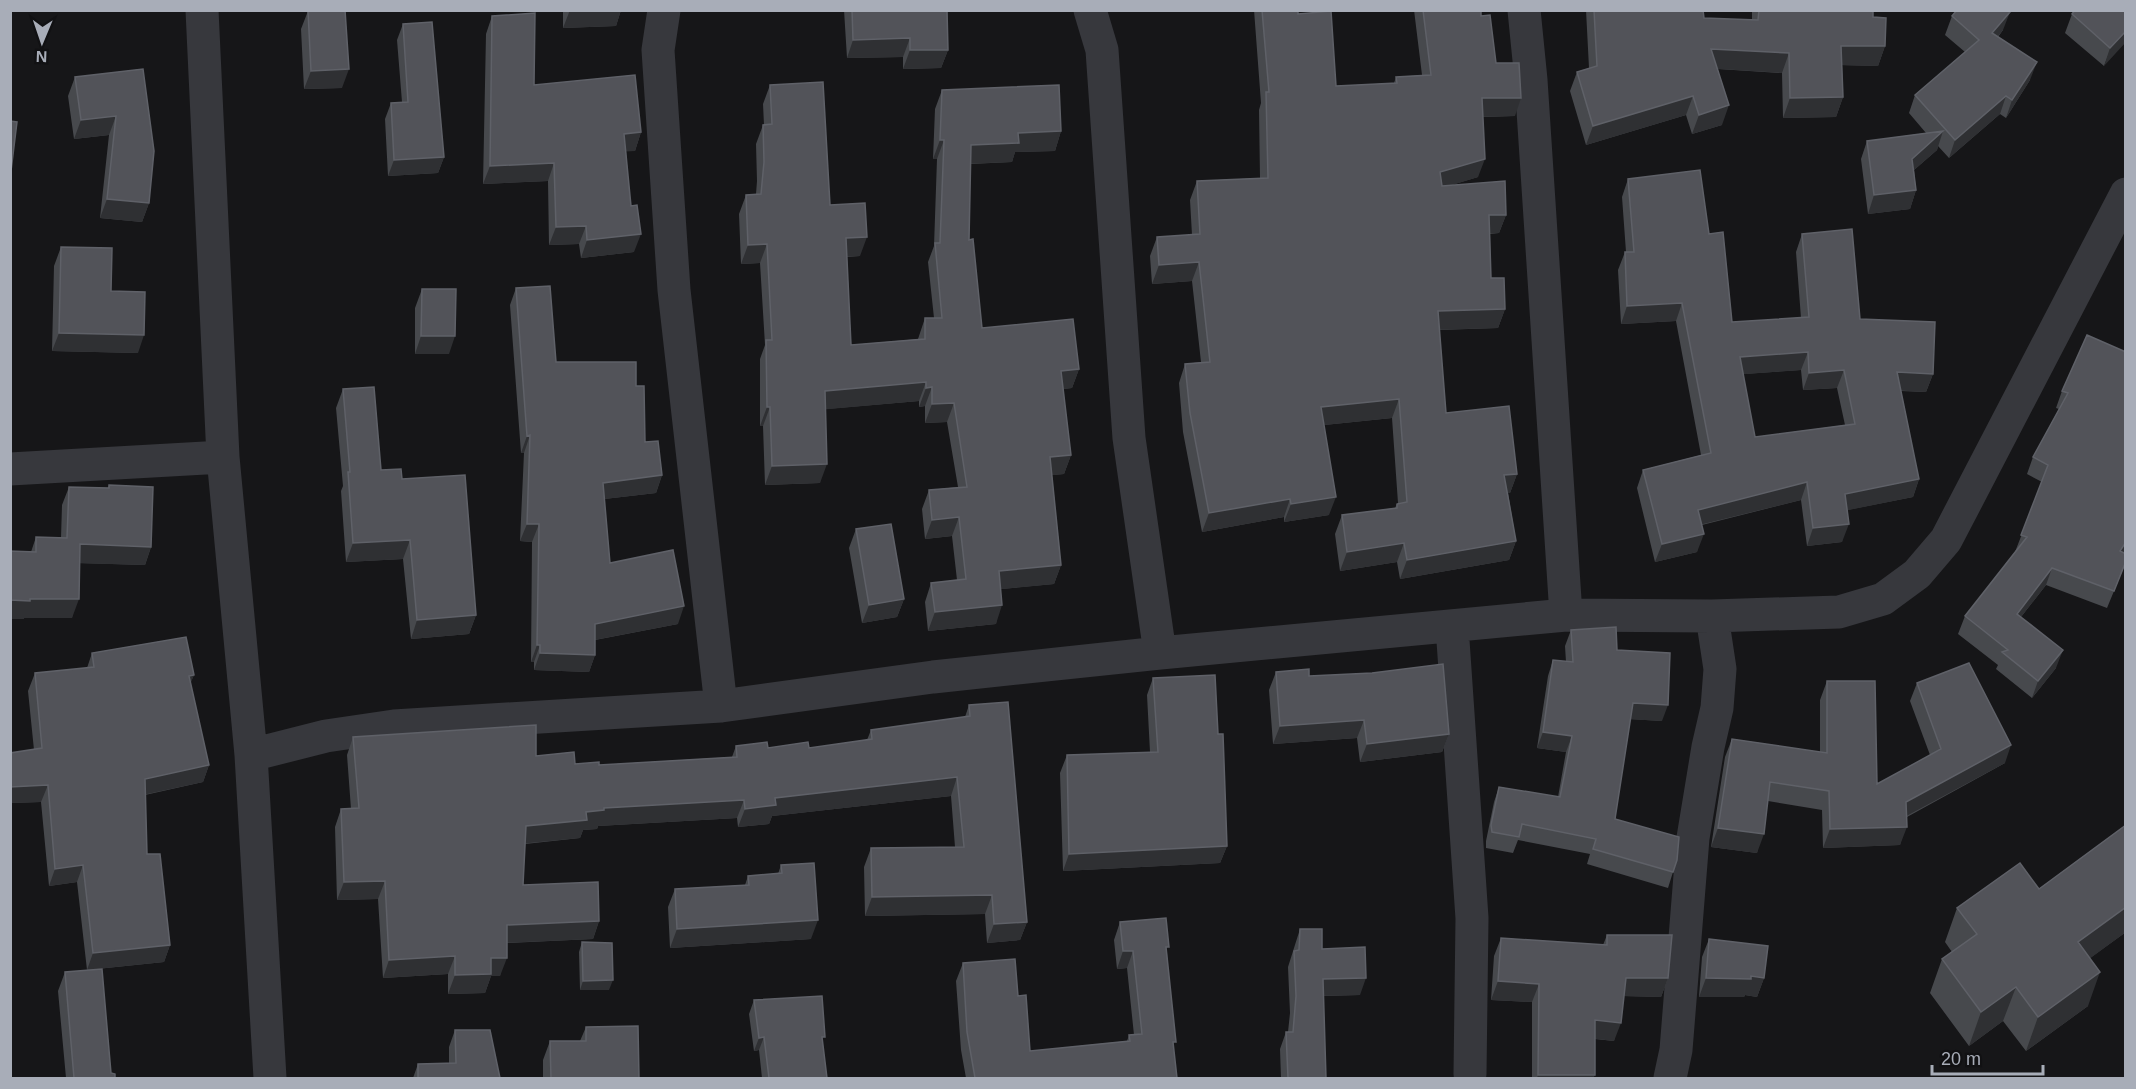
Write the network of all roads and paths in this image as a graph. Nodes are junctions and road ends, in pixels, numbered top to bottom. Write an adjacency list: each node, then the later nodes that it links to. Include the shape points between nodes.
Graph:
1 (202, 10): 6 (street)
2 (664, 10): 12 (street, via 658,50 674,290)
3 (1090, 10): 11 (street, via 1102,51 1129,438)
4 (1524, 10): 8 (street)
5 (2126, 194): 9 (street, via 1946,540 1917,574 1883,599 1839,612)
6 (223, 457): 7 (street); 13 (street)
7 (10, 469)
8 (1566, 615): 9 (street); 10 (street)
9 (1712, 616): 16 (street, via 1719,669 1717,708 1693,838 1676,1050)
10 (1452, 626): 11 (street); 14 (street, via 1472,918)
11 (1160, 654): 12 (street, via 933,677)
12 (721, 706): 13 (street, via 394,726 326,736)
13 (251, 755): 15 (street)
14 (1470, 1074)
15 (270, 1078)
16 (1670, 1078)

